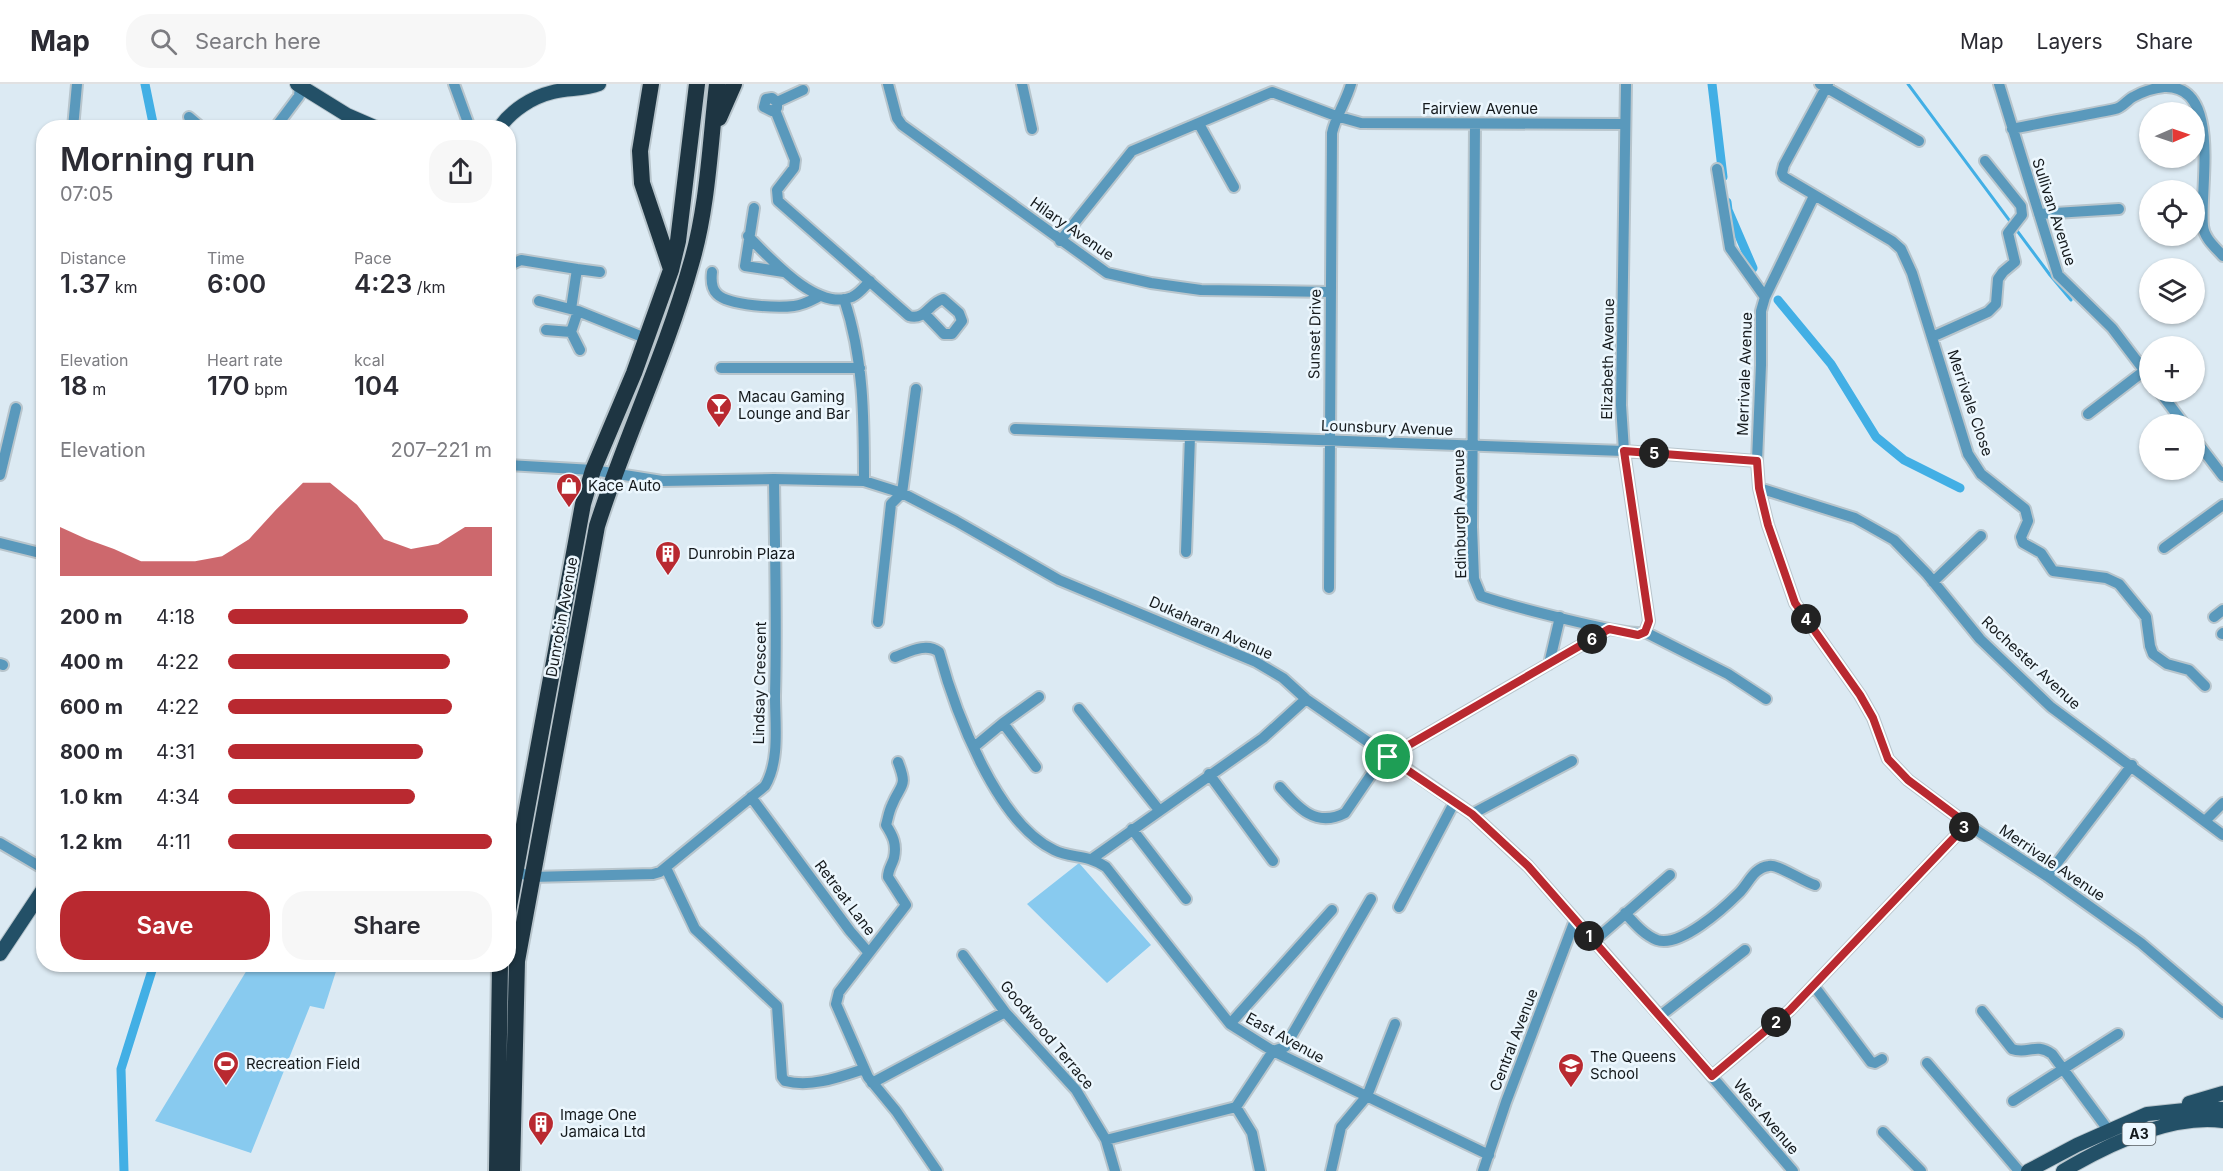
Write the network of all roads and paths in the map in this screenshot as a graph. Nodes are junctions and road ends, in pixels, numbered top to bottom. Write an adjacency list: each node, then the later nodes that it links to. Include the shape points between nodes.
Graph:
1 (77, 84): 19 (street)
2 (454, 84): 23 (street)
3 (599, 84): 24 (main road, via 531,100)
4 (651, 84): 46 (highway, via 640,150 642,183)
5 (697, 84): 46 (highway, Dunrobin Avenue)
6 (717, 84): 31 (highway, Dunrobin Avenue)
7 (734, 84): 31 (highway)
8 (888, 84): 42 (street, Hilary Avenue, via 902,125)
9 (1022, 84): 28 (street)
10 (1350, 84): 17 (street, Sunset Drive, via 1345,103)
11 (1626, 84): 27 (street, Elizabeth Avenue)
12 (1999, 84): 29 (street, Sullivan Avenue)
13 (298, 85): 21 (street, via 299,96); 22 (main road)
14 (1824, 85): 30 (street); 35 (street, Merrivale Close, via 1782,173)
15 (1270, 88): 17 (street, Fairview Avenue); 26 (street)
16 (803, 90): 50 (street, via 776,106 795,164 777,190 777,198)
17 (1336, 116): 25 (street, Fairview Avenue, via 1361,123); 51 (street, Sunset Drive, via 1332,133)
18 (189, 117): 20 (street)
19 (74, 120)
20 (193, 120)
21 (281, 120)
22 (359, 120)
23 (467, 120)
24 (506, 120)
25 (1475, 123): 27 (street, Fairview Avenue); 73 (street, Edinburgh Avenue)
26 (1199, 124): 34 (street); 42 (street, via 1132,151)
27 (1625, 124): 74 (street, Elizabeth Avenue, via 1621,405)
28 (1032, 129)
29 (2012, 129): 36 (street, Sullivan Avenue); 43 (street, via 2118,109 2151,89 2166,87 2192,95 2205,119 2207,137 2203,225 2209,240)
30 (1919, 141)
31 (710, 145): 79 (highway, Dunrobin Avenue, via 692,262 675,317)
32 (1985, 161): 37 (street)
33 (1717, 169): 53 (street, via 1730,248)
34 (1234, 187)
35 (1814, 196): 53 (street, Merrivale Avenue); 60 (street, Merrivale Close, via 1879,231 1901,249)
36 (2033, 198): 37 (street); 40 (street, Sullivan Avenue)
37 (2016, 199): 60 (street, via 2022,215 2008,238 2015,262 1998,279 1996,304 1988,312)
38 (754, 208): 41 (street)
39 (2119, 209): 40 (street)
40 (2039, 214): 63 (street, Sullivan Avenue, via 2058,275 2112,328)
41 (748, 236): 49 (street); 49 (street, via 745,266)
42 (1060, 241): 51 (street, Hilary Avenue, via 1103,271 1151,283 1201,290)
43 (2223, 256)
44 (516, 262): 45 (street)
45 (577, 269): 47 (street); 56 (street)
46 (671, 270): 61 (highway, Dunrobin Avenue)
47 (600, 272)
48 (712, 272): 52 (street, via 717,294 733,302 795,306)
49 (784, 272): 52 (street)
50 (870, 281): 54 (street, via 860,292); 57 (street, via 909,316 918,318)
51 (1330, 292): 72 (street, Sunset Drive)
52 (820, 296): 54 (street)
53 (1765, 297): 76 (street, Merrivale Avenue, via 1761,311)
54 (844, 298): 65 (street)
55 (539, 301): 56 (street)
56 (575, 310): 59 (street); 61 (street)
57 (924, 313)
58 (546, 330): 59 (street)
59 (571, 332): 62 (street)
60 (1932, 337): 100 (street, Merrivale Close, via 1973,464 2028,514 2022,541 2041,553 2053,571 2106,578 2119,584 2146,617 2153,654 2167,664 2189,670)
61 (645, 338): 78 (highway, Dunrobin Avenue)
62 (580, 351)
63 (2139, 363)
64 (721, 368): 65 (street)
65 (860, 368): 83 (street)
66 (2139, 379): 69 (street)
67 (916, 389): 85 (street)
68 (16, 408): 80 (street)
69 (2088, 414)
70 (1015, 429): 71 (street, Lounsbury Avenue)
71 (1190, 436): 72 (street, Lounsbury Avenue); 91 (street)
72 (1328, 440): 73 (street, Lounsbury Avenue); 93 (street, Sunset Drive)
73 (1473, 446): 74 (street, Lounsbury Avenue); 94 (street, Edinburgh Avenue, via 1474,579 1481,596)
74 (1624, 451): 76 (street, Lounsbury Avenue); 97 (street, Elizabeth Avenue, via 1649,621)
75 (2205, 452): 81 (street)
76 (1757, 461): 84 (street, Merrivale Avenue)
77 (516, 466): 78 (street)
78 (593, 471): 79 (street); 128 (highway, Dunrobin Avenue, via 579,524)
79 (613, 474): 82 (street, via 662,481); 128 (highway, Dunrobin Avenue, via 597,526)
80 (0, 475)
81 (2223, 476)
82 (774, 479): 83 (street, Dukaharan Avenue); 114 (street, Lindsay Crescent, via 773,768 765,786)
83 (864, 481): 85 (street, Dukaharan Avenue)
84 (1759, 488): 92 (street, Rochester Avenue, via 1855,518 1894,540); 120 (street, Merrivale Avenue, via 1795,603 1860,695 1888,759 1908,780)
85 (902, 493): 95 (street, via 891,504); 102 (street, Dukaharan Avenue, via 1059,580 1256,662 1283,678)
86 (2223, 505): 89 (street)
87 (1981, 536): 92 (street)
88 (0, 543): 90 (street)
89 (2164, 548)
90 (36, 552)
91 (1186, 552)
92 (1933, 582): 110 (street, Rochester Avenue, via 1980,639 2051,707)
93 (1329, 588)
94 (1560, 617): 96 (street, Edinburgh Avenue); 99 (street)
95 (878, 622)
96 (1609, 629): 97 (street, Edinburgh Avenue, via 1638,635); 99 (street)
97 (1645, 632): 103 (street, Edinburgh Avenue, via 1728,674)
98 (895, 657): 106 (street, via 927,646 939,652 957,712)
99 (1549, 664): 107 (street)
100 (2205, 686)
101 (1039, 697): 105 (street)
102 (1306, 699): 107 (street, Dukaharan Avenue); 112 (street, via 1263,738)
103 (1766, 699)
104 (1079, 709): 117 (street)
105 (1003, 723): 106 (street); 111 (street)
106 (974, 747): 124 (street, via 998,794 1025,829 1055,851)
107 (1388, 757): 113 (street, via 1339,816 1307,813); 115 (street, Dukaharan Avenue)
108 (1572, 760): 118 (street)
109 (898, 762): 142 (street, via 904,779 886,825 895,840 888,877 906,905)
110 (2132, 765): 119 (street, Rochester Avenue); 130 (street)
111 (1036, 767)
112 (1209, 774): 117 (street); 125 (street)
113 (1280, 787)
114 (751, 798): 127 (street, Lindsay Crescent); 142 (street, Retreat Lane)
115 (1454, 803): 118 (street, Dukaharan Avenue); 136 (street)
116 (2223, 803): 119 (street)
117 (1159, 810): 121 (street)
118 (1472, 814): 139 (street, Dukaharan Avenue, via 1528,866)
119 (2205, 821): 122 (street, Rochester Avenue)
120 (1967, 824): 130 (street, Merrivale Avenue); 146 (street)
121 (1132, 829): 124 (street); 133 (street)
122 (2223, 835)
123 (0, 843): 126 (street)
124 (1093, 858): 151 (street, East Avenue, via 1106,867)
125 (1274, 861)
126 (36, 864)
127 (666, 868): 128 (street, Lindsay Crescent, via 653,874); 158 (street, via 695,929 777,1006 785,1081 813,1082)
128 (523, 874): 132 (highway, Dunrobin Avenue); 172 (highway, Dunrobin Avenue)
129 (1670, 875): 138 (street)
130 (2047, 876): 149 (street, Merrivale Avenue, via 2141,943)
131 (1815, 885): 138 (street, via 1776,866 1762,868 1707,920 1672,941 1656,940)
132 (516, 892)
133 (1186, 899)
134 (1371, 899): 154 (street, via 1285,1047)
135 (36, 900): 143 (main road)
136 (1400, 907)
137 (1332, 910): 151 (street)
138 (1625, 913): 140 (street)
139 (1575, 920): 140 (street, West Avenue); 170 (street, Central Avenue)
140 (1594, 941): 150 (street, West Avenue)
141 (1745, 950): 150 (street)
142 (869, 953): 158 (street, Retreat Lane, via 839,992 836,1004)
143 (0, 954)
144 (963, 955): 148 (street, Goodwood Terrace)
145 (500, 972): 171 (highway)
146 (1814, 986): 155 (street, via 1871,1062); 159 (street)
147 (1982, 1011): 157 (street, via 2012,1049 2044,1049)
148 (1005, 1012): 160 (street); 169 (street, Goodwood Terrace, via 1076,1090)
149 (2223, 1013)
150 (1660, 1016): 159 (street, West Avenue)
151 (1230, 1024): 154 (street, East Avenue)
152 (1395, 1024): 162 (street)
153 (2118, 1034): 157 (street)
154 (1273, 1052): 162 (street, East Avenue); 164 (street)
155 (1882, 1059)
156 (1927, 1063): 180 (street)
157 (2062, 1068): 163 (street); 167 (street)
158 (864, 1069): 160 (street, Retreat Lane)
159 (1712, 1076): 178 (street, West Avenue)
160 (872, 1083): 173 (street, Retreat Lane)
161 (2223, 1093): 165 (main road)
162 (1366, 1096): 170 (street, East Avenue); 176 (street, via 1341,1127)
163 (2013, 1101)
164 (1236, 1107): 169 (street); 175 (street, via 1252,1133)
165 (2147, 1114): 166 (main road, A3, via 2204,1108); 167 (main road, A3)
166 (2222, 1116): 182 (main road, A3, via 2140,1134)
167 (2109, 1131): 181 (main road, A3)
168 (1883, 1132): 179 (street)
169 (1107, 1140): 174 (street, Goodwood Terrace)
170 (1489, 1155): 177 (street, Central Avenue)
171 (497, 1171)
172 (512, 1171)
173 (937, 1171)
174 (1115, 1171)
175 (1260, 1171)
176 (1331, 1171)
177 (1483, 1171)
178 (1793, 1171)
179 (1921, 1171)
180 (2019, 1171)
181 (2028, 1171)
182 (2062, 1171)

